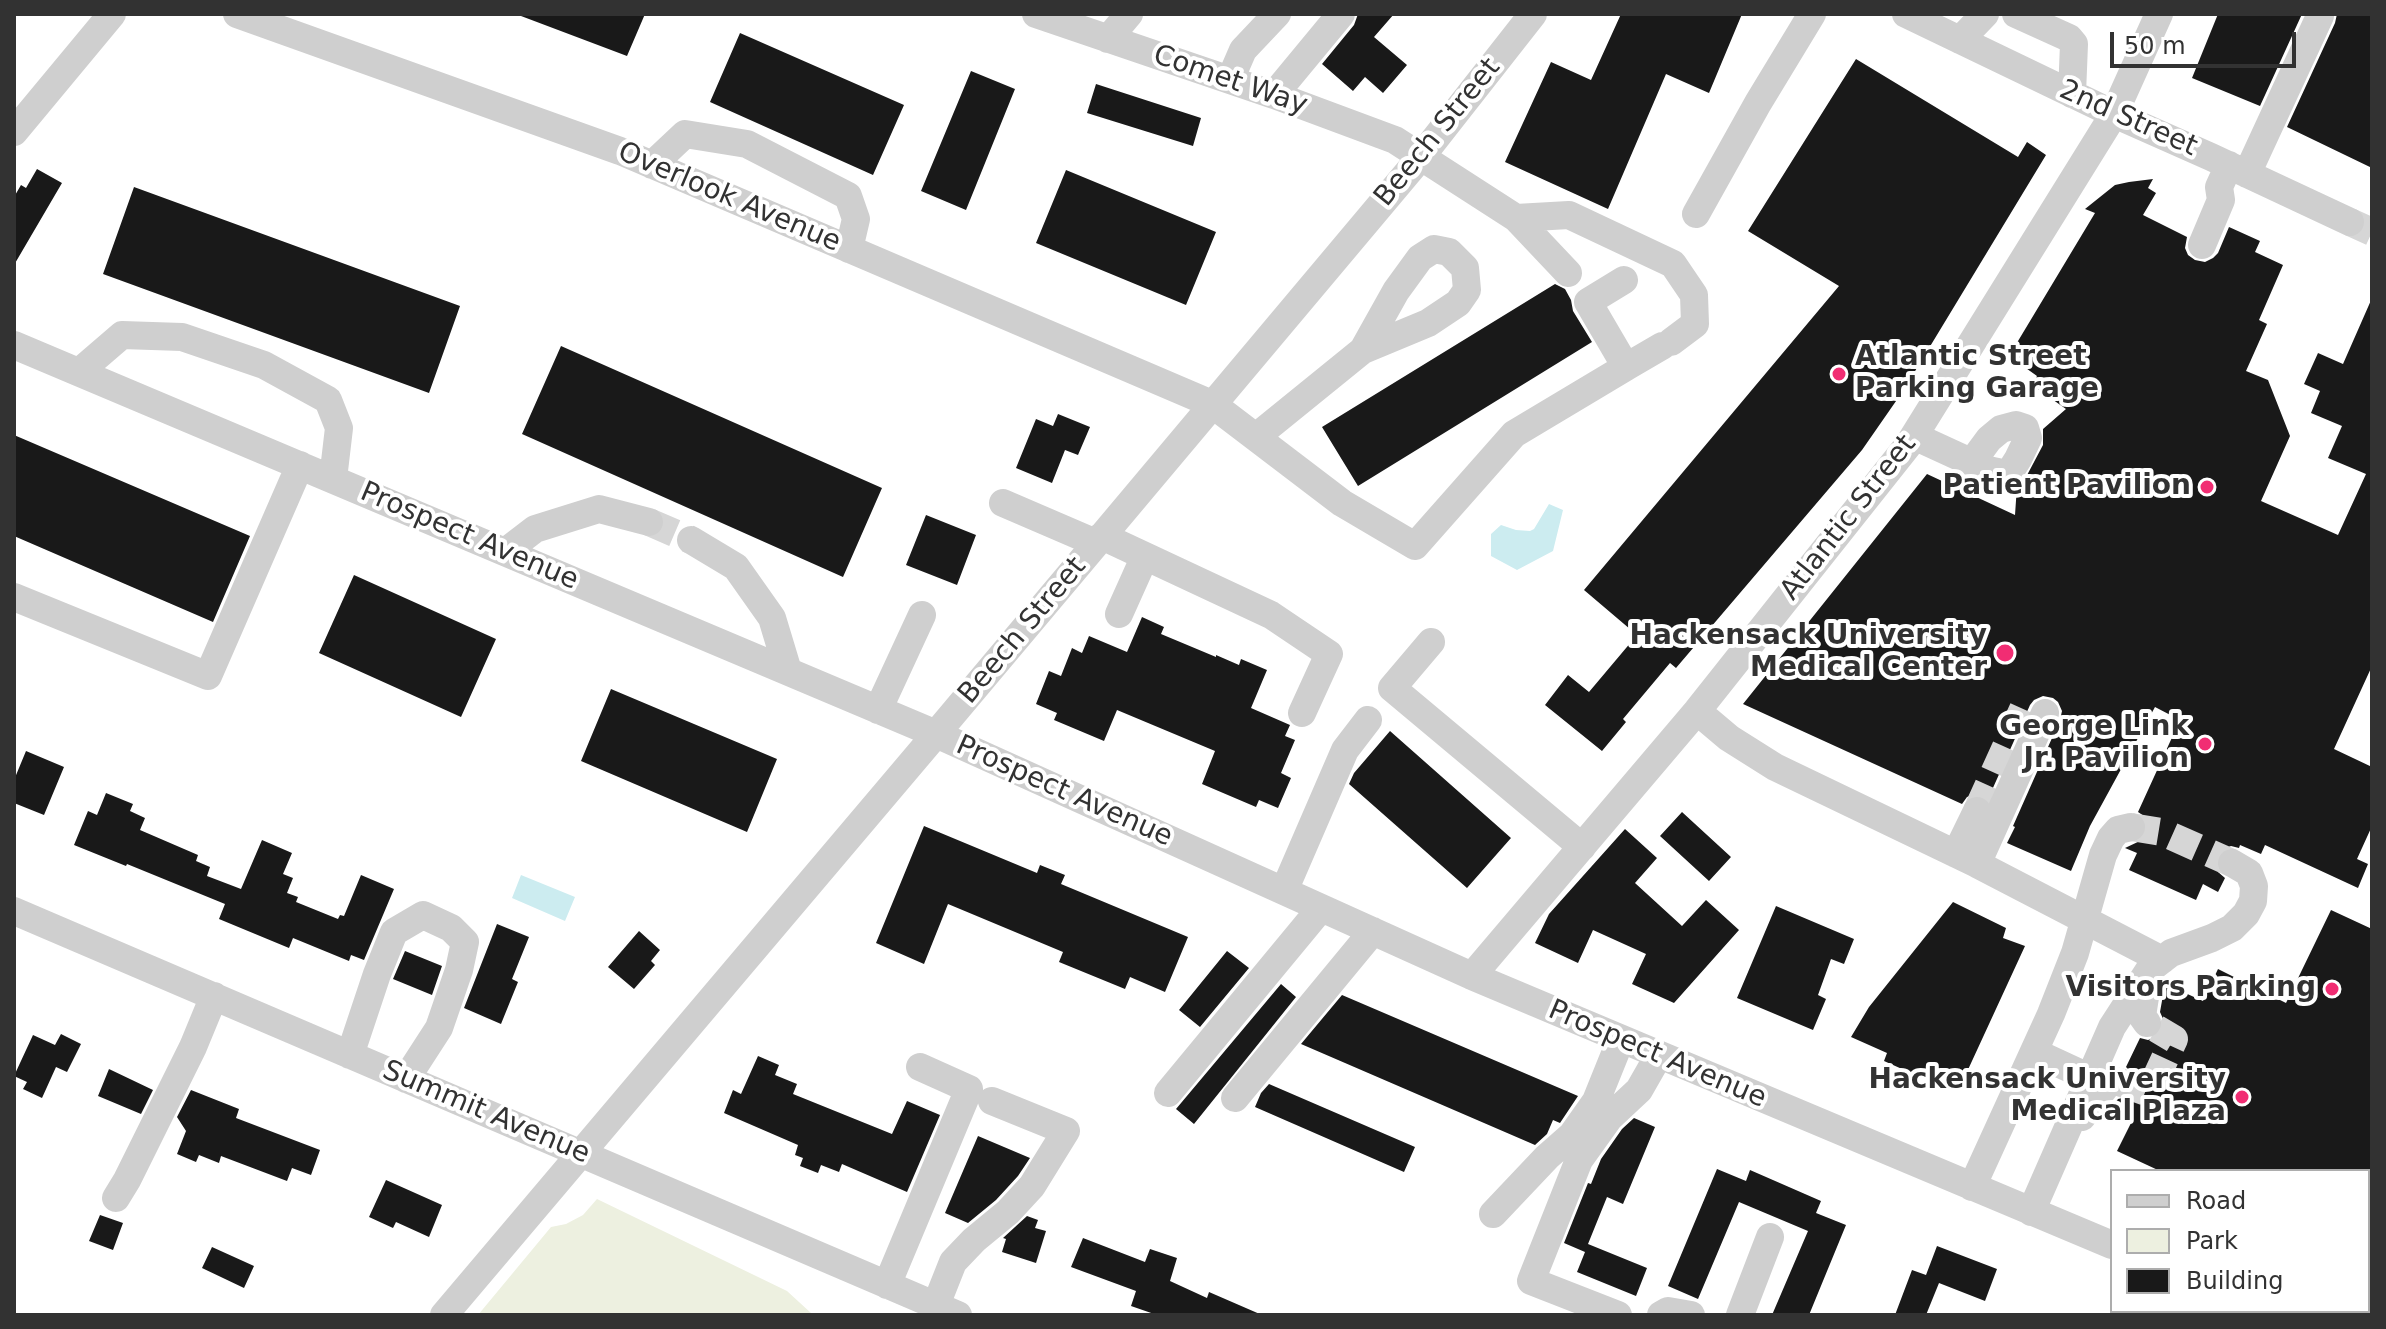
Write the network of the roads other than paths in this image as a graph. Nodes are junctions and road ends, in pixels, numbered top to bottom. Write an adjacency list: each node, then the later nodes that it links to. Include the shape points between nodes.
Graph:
1 (112, 14): 20 (street)
2 (237, 14): 22 (street, Overlook Avenue)
3 (1036, 14): 14 (street, Comet Way)
4 (1129, 14): 14 (street)
5 (1277, 14): 16 (street, via 1243,50)
6 (1341, 14): 18 (street)
7 (1533, 14): 21 (street, Beech Street)
8 (1812, 14): 24 (street)
9 (1906, 14): 15 (street, 2nd Street)
10 (1985, 14): 15 (street)
11 (2016, 14): 17 (street, via 2074,44)
12 (2159, 14): 19 (street, Atlantic Street)
13 (2320, 16): 23 (street)
14 (1108, 39): 16 (street, Comet Way)
15 (1960, 40): 17 (street, 2nd Street)
16 (1230, 80): 18 (street, Comet Way)
17 (2072, 94): 19 (street, 2nd Street)
18 (1274, 95): 21 (street, Comet Way, via 1395,140)
19 (2114, 114): 23 (street, 2nd Street); 37 (street, Atlantic Street)
20 (14, 132)
21 (1420, 158): 25 (street, Comet Way); 35 (street, Beech Street)
22 (652, 165): 28 (street, Overlook Avenue); 28 (street, via 685,134 747,144 848,196 856,219)
23 (2232, 175): 26 (street, 2nd Street); 27 (street, via 2207,194)
24 (1696, 214)
25 (1516, 218): 29 (street, Comet Way); 33 (street, via 1569,215 1673,264 1694,295 1695,324)
26 (2350, 222)
27 (2194, 241)
28 (849, 249): 35 (street, Overlook Avenue)
29 (1568, 273)
30 (1624, 280): 33 (street, via 1588,302)
31 (14, 345): 34 (street, Prospect Avenue)
32 (1363, 350): 36 (street)
33 (1626, 367): 36 (street, Overlook Avenue, via 1514,434 1415,546 1342,503)
34 (79, 372): 39 (street, Prospect Avenue); 40 (street, via 122,335 182,337 264,365 328,400 339,428)
35 (1212, 404): 36 (street, Overlook Avenue); 43 (street, Beech Street)
36 (1257, 436)
37 (1914, 436): 38 (street); 53 (street, Atlantic Street)
38 (1972, 462)
39 (300, 465): 40 (street, Prospect Avenue); 47 (street, via 208,676)
40 (333, 479): 45 (street, Prospect Avenue)
41 (1003, 503): 43 (street)
42 (649, 522): 45 (street, via 599,509 535,529)
43 (1099, 539): 46 (street); 57 (street, Beech Street)
44 (691, 540): 51 (street, via 736,567 772,618)
45 (505, 552): 51 (street, Prospect Avenue)
46 (1145, 556): 48 (street); 54 (street, via 1271,615 1329,654)
47 (14, 597)
48 (1119, 614)
49 (922, 615): 52 (street)
50 (1431, 642): 60 (street, via 1392,688)
51 (788, 671): 52 (street, Prospect Avenue)
52 (878, 710): 57 (street, Prospect Avenue)
53 (1697, 711): 60 (street, Atlantic Street); 61 (street, via 1775,767)
54 (1302, 713)
55 (2045, 713): 61 (street)
56 (1368, 720): 63 (street, via 1345,750)
57 (936, 734): 63 (street, Prospect Avenue); 84 (street, Beech Street)
58 (1977, 811): 61 (street)
59 (2131, 827): 66 (street, via 2111,838)
60 (1582, 847): 69 (street, Atlantic Street)
61 (1966, 859): 66 (street)
62 (2232, 863): 68 (street, via 2249,873 2254,886 2246,914 2232,928 2171,953)
63 (1284, 891): 64 (street, Prospect Avenue)
64 (1321, 908): 67 (street, Prospect Avenue); 80 (street)
65 (14, 911): 70 (street, Summit Avenue)
66 (2084, 920): 68 (street); 73 (street)
67 (1373, 931): 69 (street, Prospect Avenue); 81 (street)
68 (2156, 965): 71 (street, via 2142,1016); 77 (street, via 2112,1027)
69 (1472, 976): 72 (street, Prospect Avenue)
70 (214, 996): 74 (street, Summit Avenue); 86 (street)
71 (2147, 1023)
72 (1621, 1039): 75 (street, Prospect Avenue); 88 (street, via 1596,1101 1572,1135)
73 (2034, 1052): 77 (street); 85 (street)
74 (350, 1055): 78 (street, Summit Avenue); 78 (street, via 394,932 423,915 451,928 465,942 439,1028)
75 (1659, 1055): 85 (street, Prospect Avenue); 94 (street, via 1639,1090 1609,1118 1579,1160 1531,1281)
76 (920, 1067): 91 (street, via 969,1089)
77 (2088, 1077): 83 (street)
78 (406, 1079): 84 (street, Summit Avenue)
79 (2119, 1082): 83 (street, via 2110,1081)
80 (1168, 1093)
81 (1235, 1098)
82 (992, 1101): 92 (street, via 1066,1131 1032,1186 953,1262)
83 (2058, 1149): 87 (street)
84 (581, 1154): 91 (street, Summit Avenue); 93 (street, Beech Street)
85 (1972, 1187): 87 (street, Prospect Avenue)
86 (116, 1198)
87 (2031, 1212): 90 (street, Prospect Avenue)
88 (1493, 1214)
89 (1770, 1237): 97 (street)
90 (2110, 1244)
91 (887, 1285): 92 (street, Summit Avenue)
92 (942, 1312)
93 (444, 1315)
94 (1618, 1315)
95 (1661, 1315): 96 (street)
96 (1691, 1315)
97 (1740, 1315)

